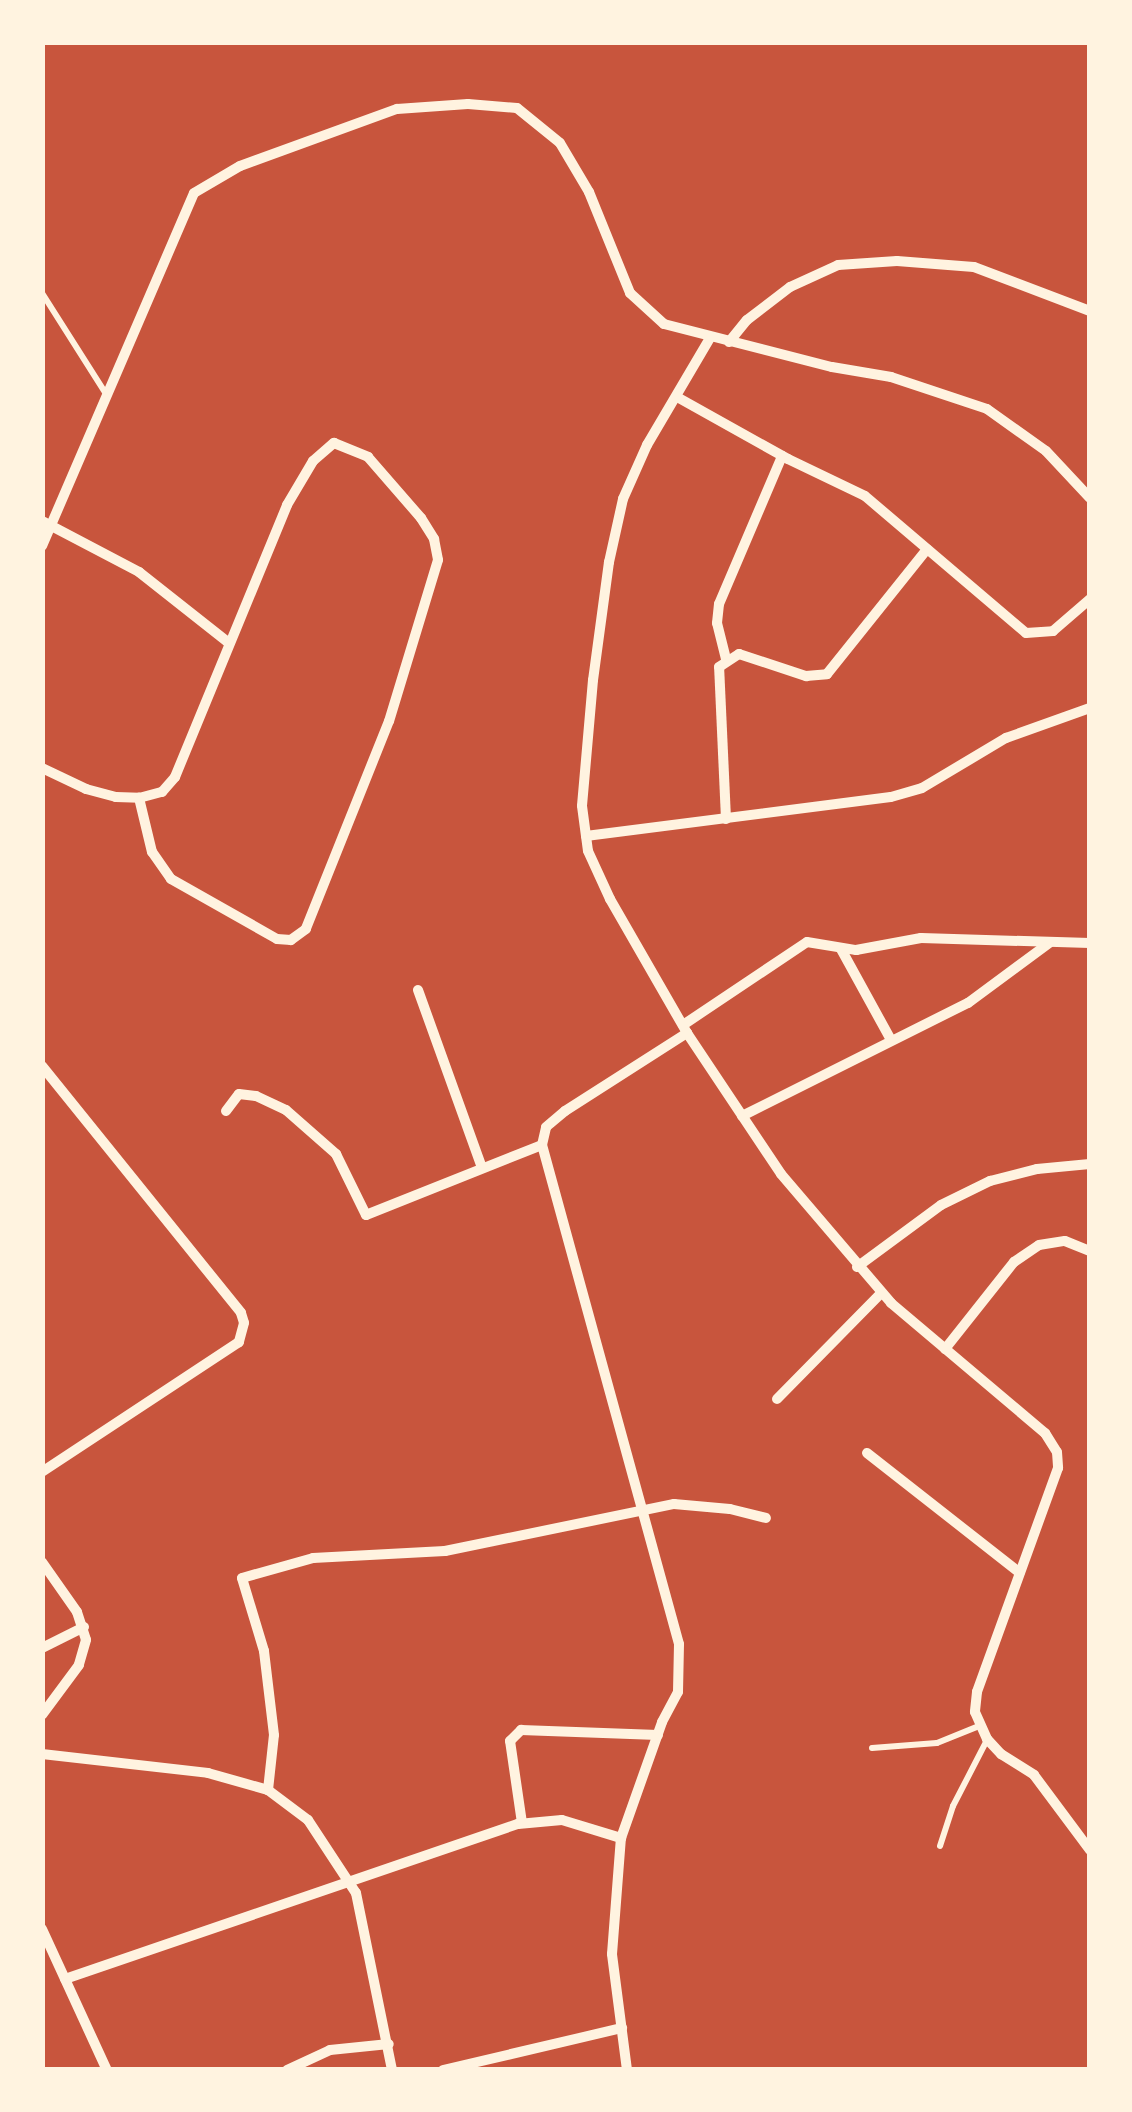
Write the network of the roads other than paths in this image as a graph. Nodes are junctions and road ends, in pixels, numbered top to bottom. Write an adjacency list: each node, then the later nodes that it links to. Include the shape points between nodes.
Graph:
1 (42, 293): 5 (lane)
2 (1090, 310): 4 (street, via 974,267 838,265 790,287)
3 (710, 338): 4 (street); 5 (street, via 664,324 630,293 589,192 560,144 517,108 397,110 240,166 194,193); 6 (street)
4 (729, 342): 8 (street, via 891,377 987,409 1046,451)
5 (106, 394): 9 (street)
6 (677, 397): 7 (street); 19 (street, via 623,500 608,562 582,806)
7 (782, 456): 11 (street, via 865,496); 14 (street, via 718,604)
8 (1090, 498)
9 (46, 524): 10 (street); 13 (street, via 138,572)
10 (42, 546)
11 (927, 549): 12 (street, via 1026,633 1053,631); 14 (street, via 827,674 806,676 740,654)
12 (1090, 599)
13 (229, 643): 17 (street, via 175,778 162,792); 17 (street, via 287,505 313,461 334,443 368,457 421,518 438,560 390,721 306,929 291,940 277,938 171,879 152,852)
14 (726, 659): 18 (street, via 719,667 718,710)
15 (1090, 708): 18 (street, via 1006,738 922,788)
16 (42, 768): 17 (street, via 86,789)
17 (138, 798)
18 (726, 820): 19 (street)
19 (586, 836): 24 (street, via 610,899)
20 (1050, 943): 21 (street); 22 (street, via 922,938); 25 (street, via 968,1004)
21 (1090, 943)
22 (842, 949): 24 (street, via 807,942); 25 (street)
23 (418, 990): 31 (street)
24 (685, 1029): 28 (street); 29 (street, via 546,1126)
25 (890, 1038): 28 (street)
26 (42, 1066): 38 (street, via 244,1324 239,1342)
27 (226, 1111): 31 (street, via 239,1094 286,1110 336,1154 366,1215)
28 (742, 1116): 33 (street)
29 (542, 1145): 31 (street); 39 (street)
30 (1090, 1164): 33 (street, via 990,1181 941,1205)
31 (482, 1168)
32 (1090, 1251): 35 (street, via 1064,1241 1038,1246 1014,1262)
33 (857, 1267): 34 (street)
34 (881, 1293): 35 (street); 36 (street)
35 (945, 1348): 42 (street, via 1057,1452 1058,1468)
36 (777, 1398)
37 (867, 1454): 42 (street)
38 (42, 1472)
39 (641, 1509): 40 (street, via 699,1504); 47 (street, via 679,1644 678,1692); 51 (street, via 445,1551 313,1558 242,1578 266,1667 274,1735)
40 (766, 1518)
41 (42, 1562): 43 (street)
42 (1020, 1573): 46 (street, via 977,1692)
43 (84, 1627): 44 (street); 45 (street, via 80,1665)
44 (42, 1648)
45 (42, 1714)
46 (979, 1726): 48 (street); 49 (lane, via 937,1743)
47 (658, 1735): 52 (street, via 521,1730 510,1741); 53 (street)
48 (987, 1739): 54 (lane); 55 (street, via 1034,1775)
49 (872, 1748)
50 (42, 1754): 51 (street, via 208,1773)
51 (268, 1790): 56 (street, via 308,1820)
52 (522, 1823): 53 (street, via 562,1820); 56 (street)
53 (620, 1838): 59 (street, via 612,1954)
54 (940, 1846)
55 (1090, 1850)
56 (350, 1882): 58 (street); 60 (street)
57 (42, 1928): 58 (street)
58 (65, 1980): 61 (street)
59 (622, 2028): 64 (street); 65 (street)
60 (389, 2044): 62 (street, via 330,2050); 63 (street)
61 (107, 2070)
62 (287, 2070)
63 (392, 2070)
64 (443, 2070)
65 (627, 2070)

